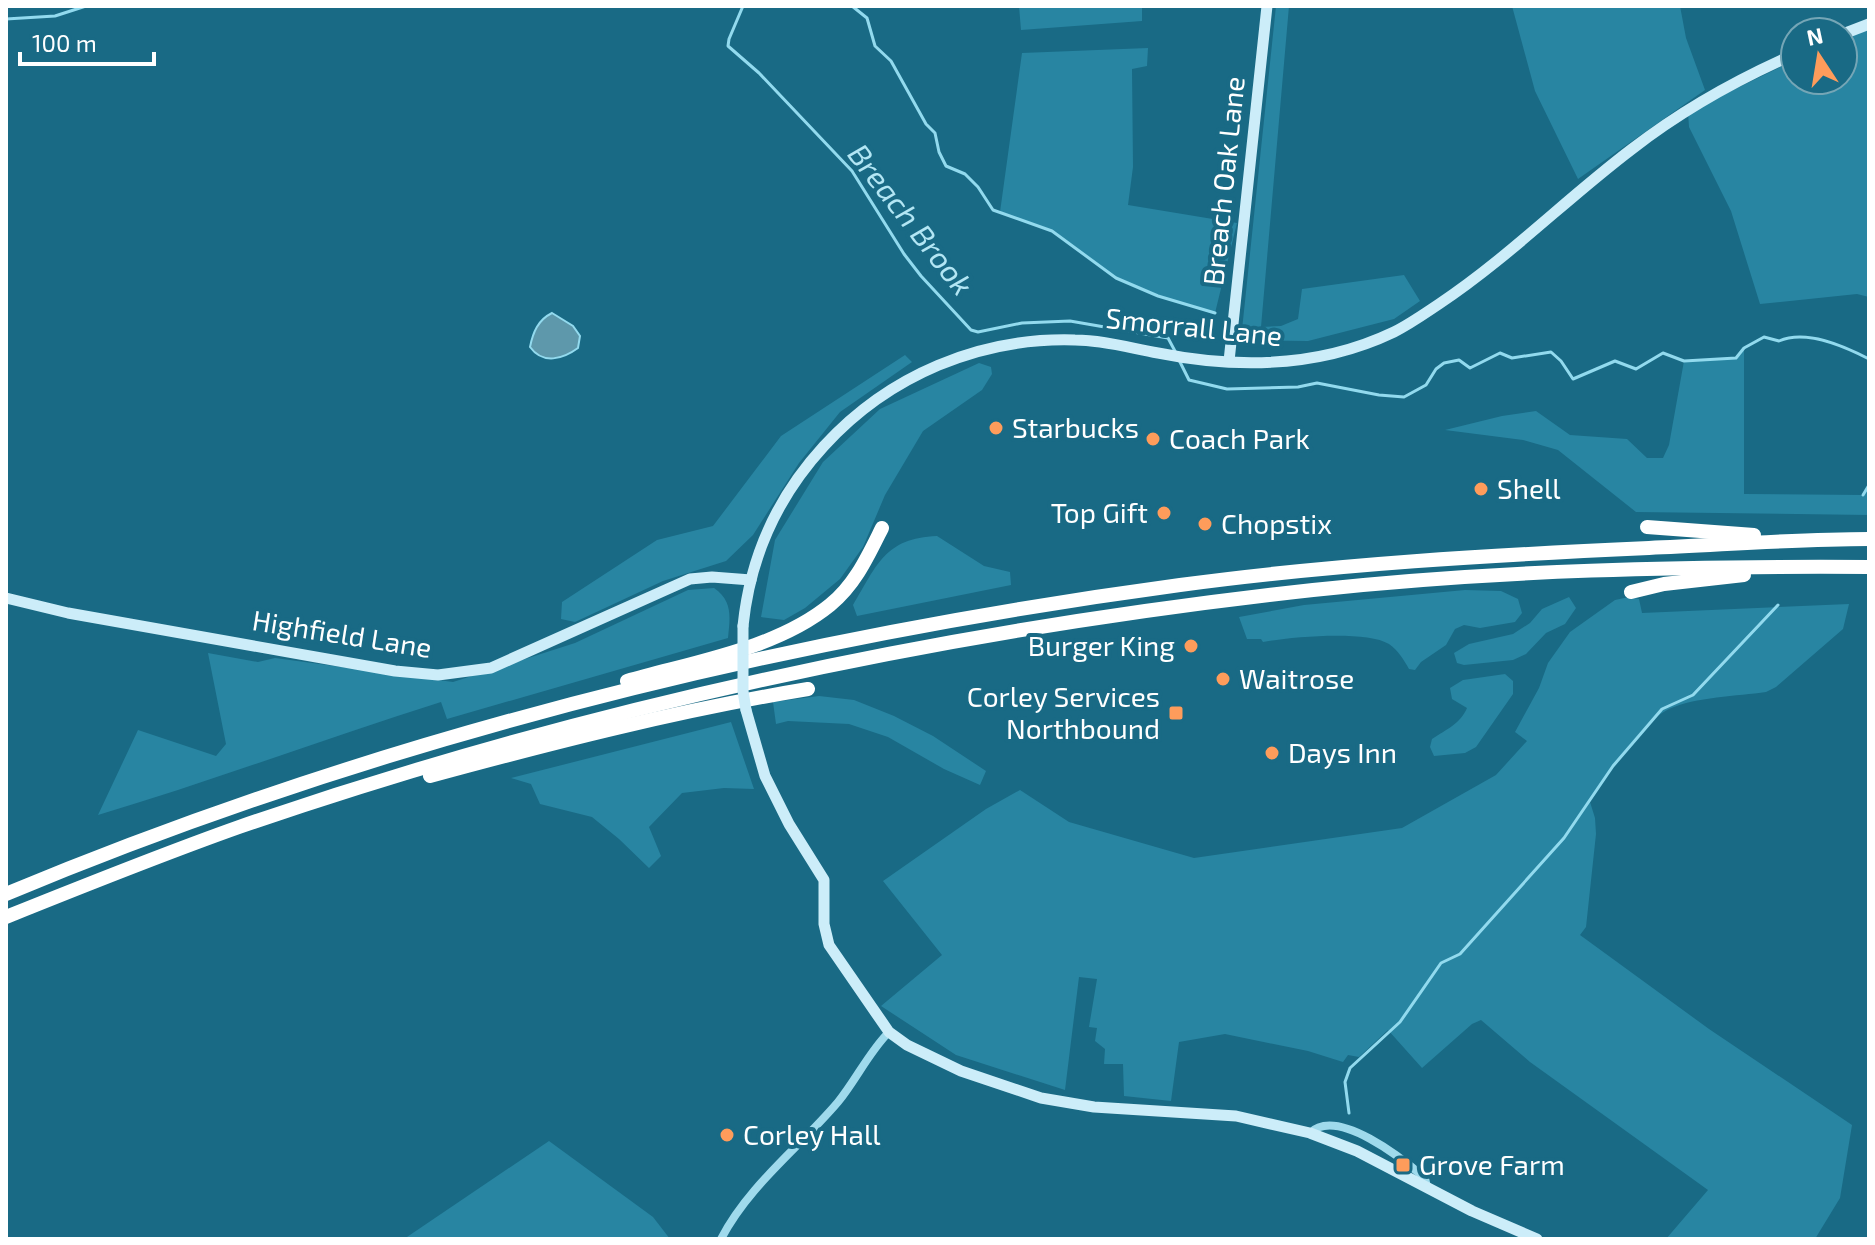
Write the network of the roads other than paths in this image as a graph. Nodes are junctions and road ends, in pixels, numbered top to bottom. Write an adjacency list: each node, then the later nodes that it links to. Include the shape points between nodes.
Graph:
1 (1267, 6): 3 (street, Breach Oak Lane)
2 (1779, 63): 3 (street, Smorrall Lane, via 1673,119 1630,149 1503,257 1395,331 1326,356 1285,363)
3 (1229, 361): 10 (street, Smorrall Lane, via 1090,341 1028,341 974,351 931,369 845,423 801,472 770,524)
4 (1647, 527): 6 (highway)
5 (882, 528): 14 (highway, via 861,571 832,604 793,629)
6 (1821, 539): 7 (highway); 14 (highway, via 1457,557 1171,586 787,653)
7 (1869, 539)
8 (1812, 567): 9 (highway); 11 (highway); 15 (highway, via 1681,567 1375,584 992,634 644,707 416,770)
9 (1869, 567)
10 (751, 580): 12 (street, Highfield Lane, via 690,579 491,668 438,675); 18 (street, bridge, via 743,626 743,691 765,776 824,880 829,945)
11 (1631, 592)
12 (6, 598)
13 (808, 689): 15 (highway, via 637,723)
14 (502, 723): 16 (highway, via 169,829)
15 (239, 827): 17 (highway)
16 (6, 894)
17 (6, 917)
18 (889, 1032): 19 (street, via 838,1101 750,1196); 20 (street, via 951,1067 1041,1098 1094,1107 1236,1116 1310,1133)
19 (721, 1239)
20 (1537, 1239)

